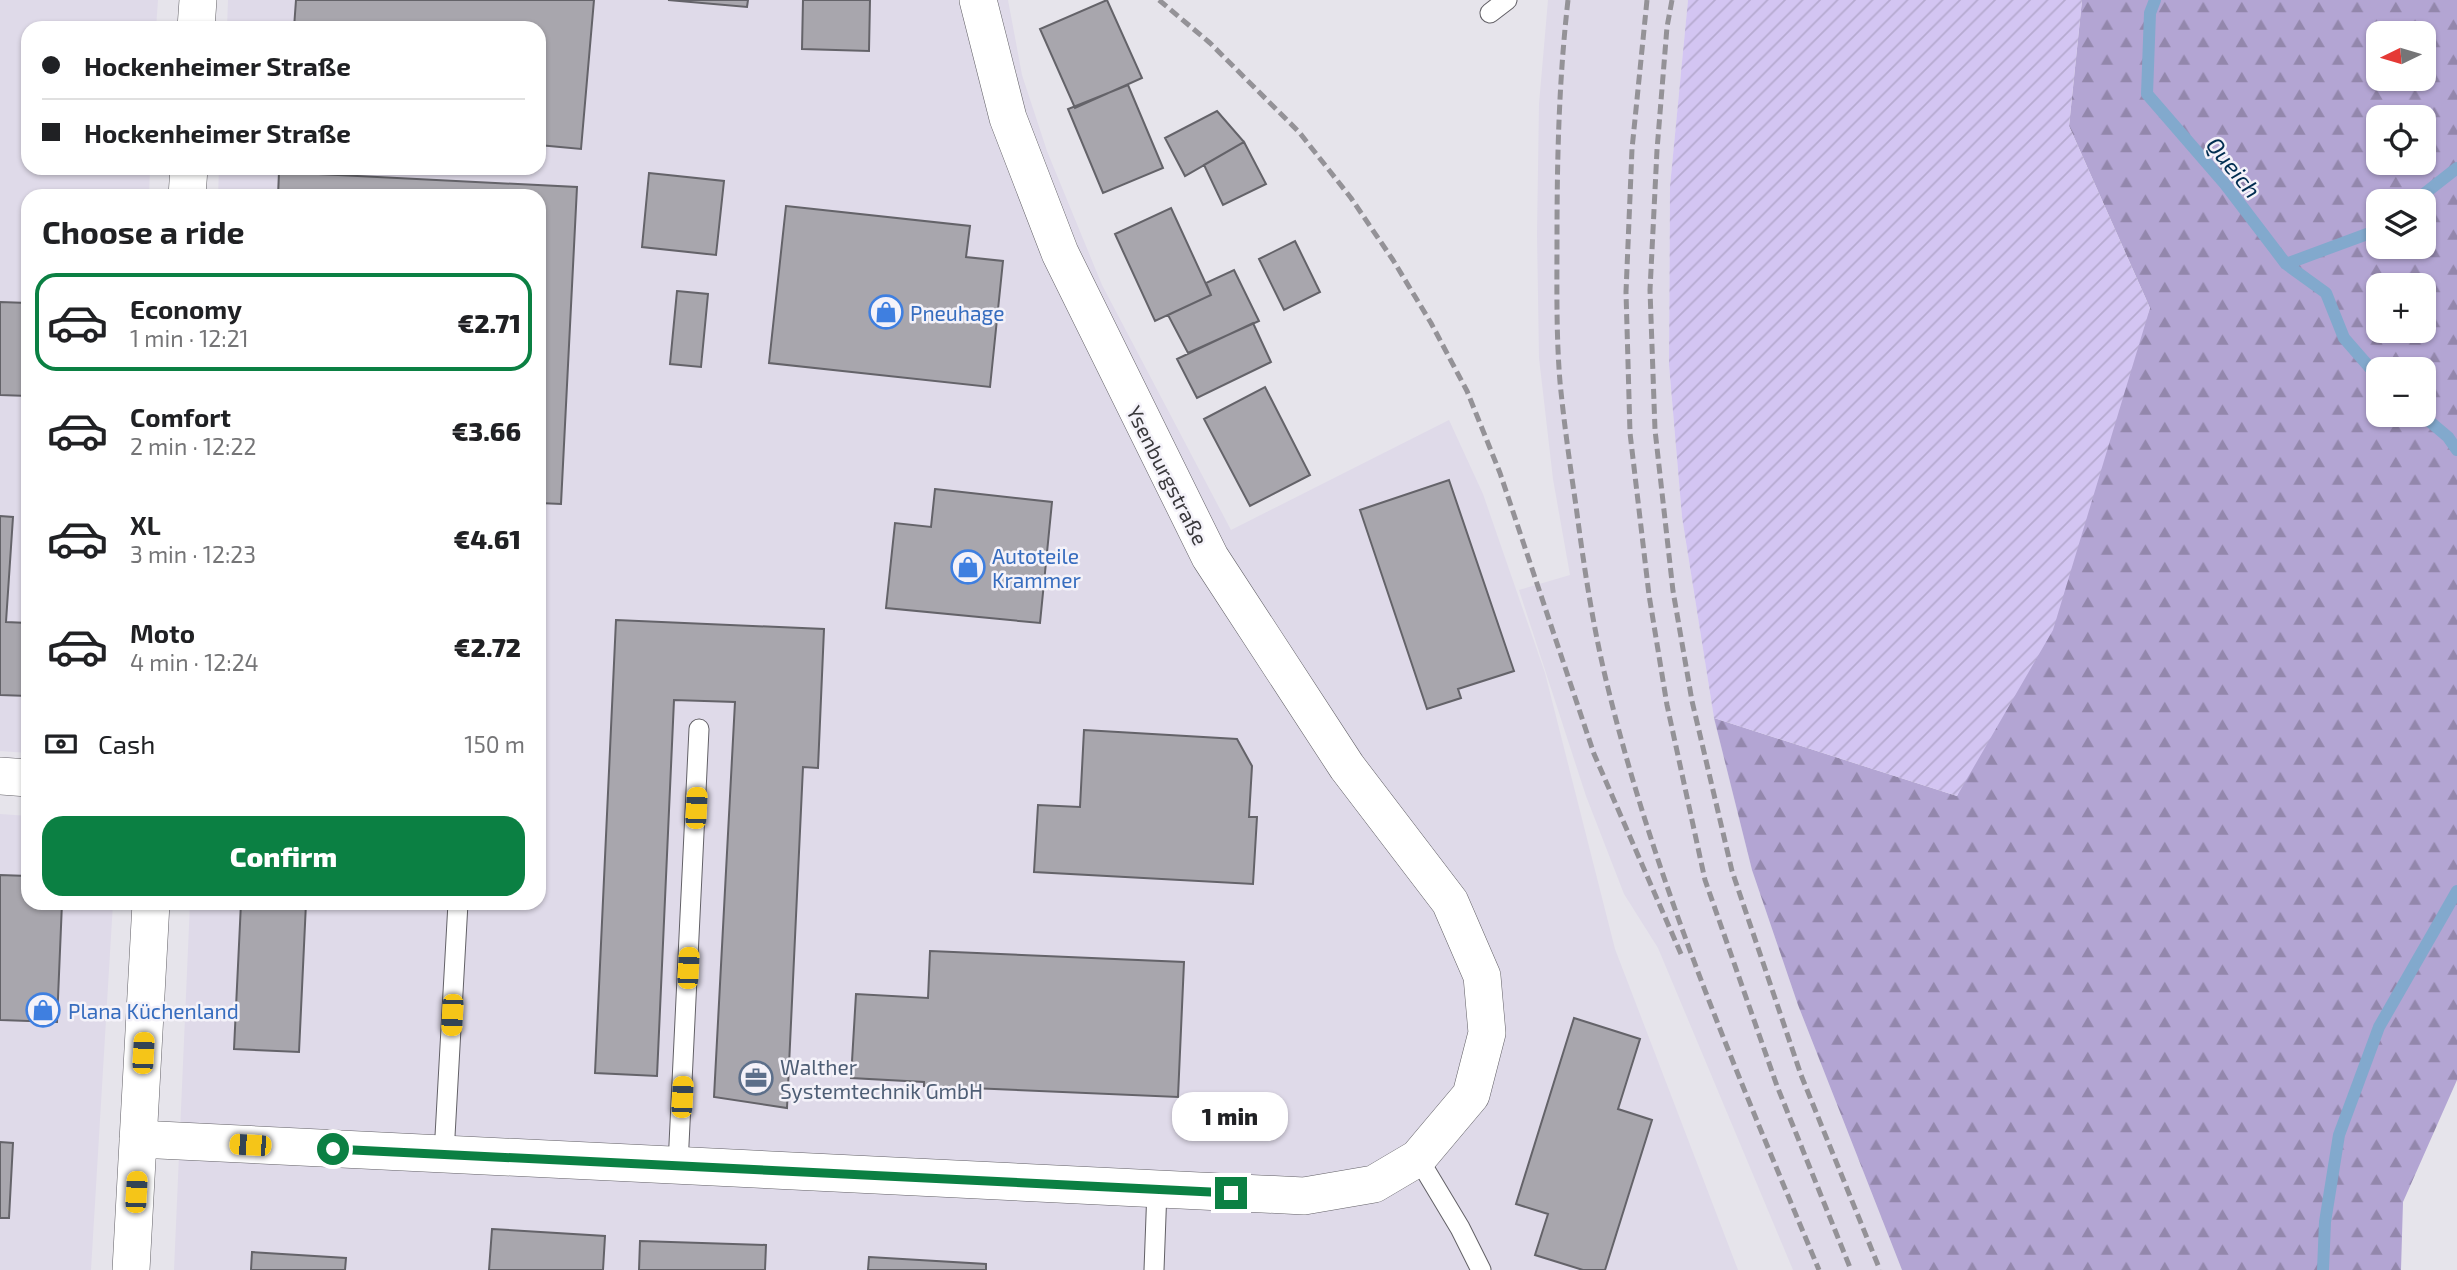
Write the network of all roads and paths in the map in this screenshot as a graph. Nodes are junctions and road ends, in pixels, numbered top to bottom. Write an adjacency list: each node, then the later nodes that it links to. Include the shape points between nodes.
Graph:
1 (198, 0): 5 (street)
2 (978, 0): 13 (street, Ysenburgstraße, via 1008,118 1060,253 1210,556 1347,767 1450,902 1482,976 1487,1033 1471,1095)
3 (1507, 0): 4 (lane)
4 (1490, 13)
5 (196, 21)
6 (699, 729): 14 (lane)
7 (0, 776): 8 (street)
8 (21, 778)
9 (151, 910): 11 (street)
10 (458, 910): 12 (lane)
11 (138, 1139): 12 (street, Ysenburgstraße); 16 (street)
12 (444, 1154): 14 (street, Ysenburgstraße)
13 (1418, 1158): 15 (street, Ysenburgstraße, via 1374,1184 1304,1196); 18 (lane)
14 (678, 1165): 15 (street, Ysenburgstraße)
15 (1157, 1189): 17 (lane)
16 (131, 1270)
17 (1154, 1270)
18 (1480, 1270)

